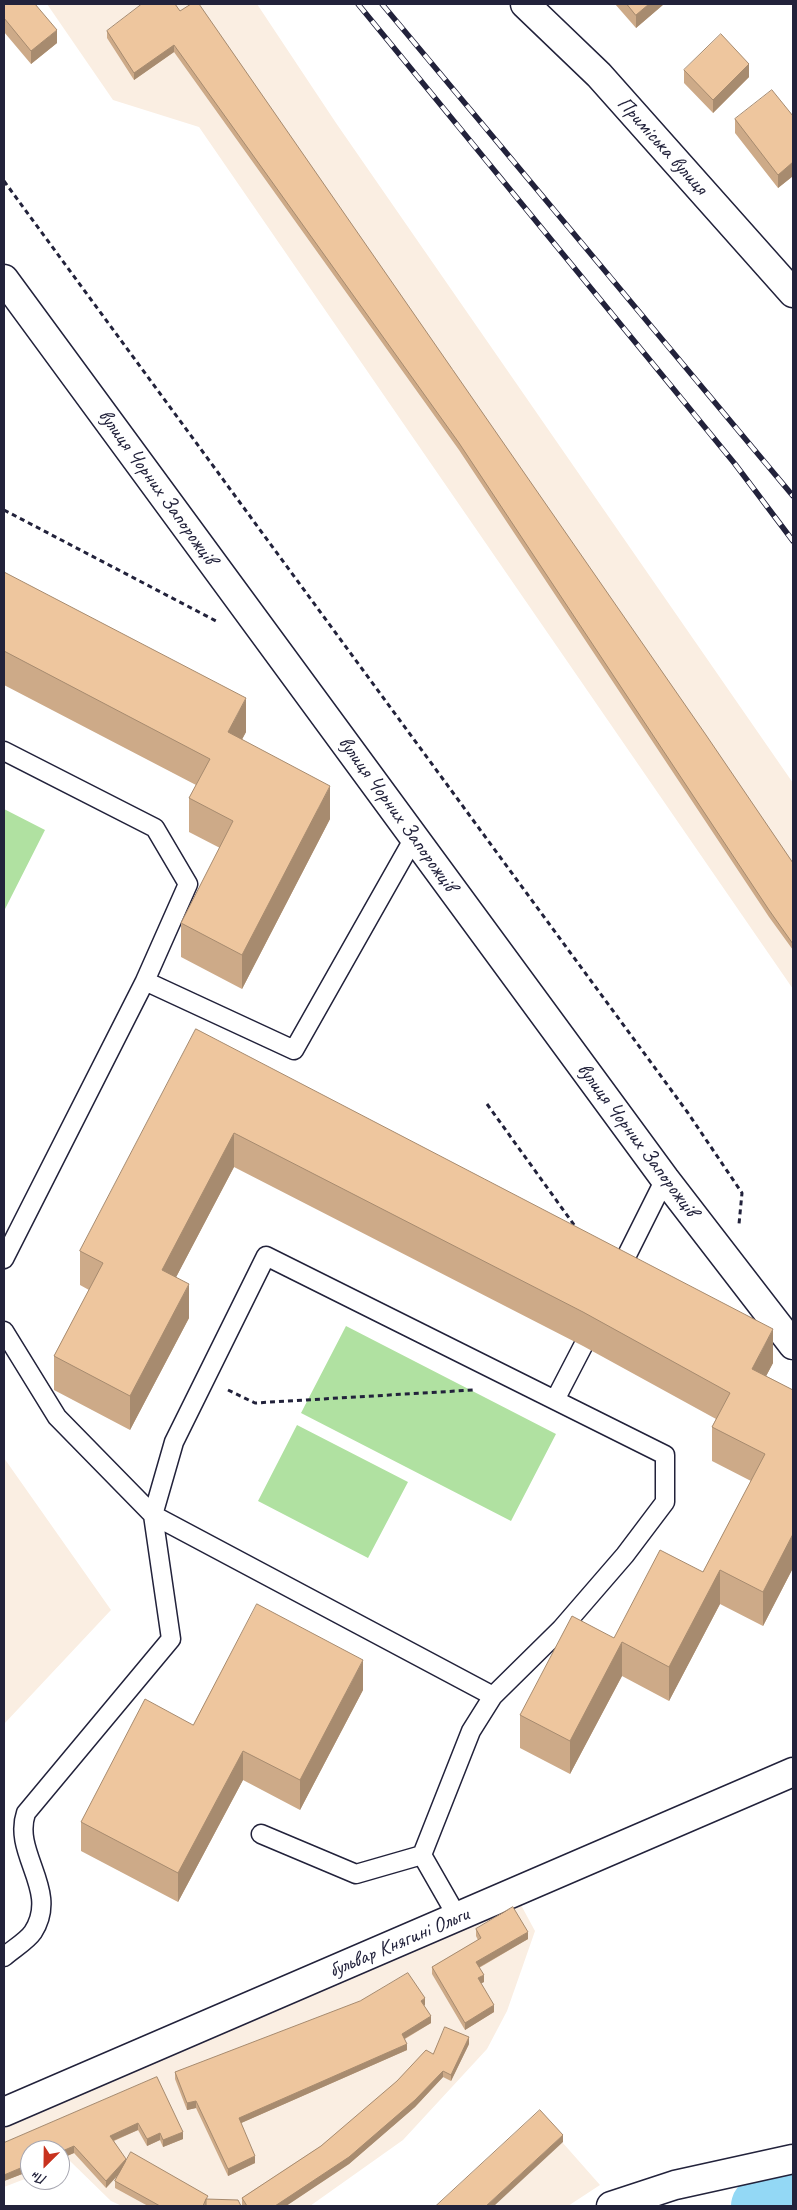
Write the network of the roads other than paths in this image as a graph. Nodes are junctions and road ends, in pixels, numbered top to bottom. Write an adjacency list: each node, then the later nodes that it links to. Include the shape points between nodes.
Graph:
1 (525, 4): 3 (street, Приміська вулиця, via 599,75)
2 (4, 279): 5 (street, вулиця Чорних Запорожців)
3 (793, 293)
4 (4, 752): 6 (lane, via 155,828 188,884)
5 (414, 838): 6 (lane, via 294,1050); 7 (street, вулиця Чорних Запорожців)
6 (145, 981): 8 (lane)
7 (665, 1179): 9 (lane); 11 (street, вулиця Чорних Запорожців)
8 (4, 1259)
9 (614, 1280)
10 (4, 1331): 14 (lane, via 58,1417)
11 (793, 1345)
12 (583, 1346): 13 (lane)
13 (555, 1400): 14 (lane, via 266,1256 174,1442); 15 (lane, via 665,1455 665,1502 625,1556 561,1629)
14 (153, 1515): 15 (lane); 20 (lane, via 172,1640 26,1813 23,1837 41,1892 42,1914 32,1933)
15 (493, 1696): 18 (lane, via 471,1731)
16 (793, 1772): 19 (street, бульвар Княгині Ольги)
17 (261, 1834): 18 (lane, via 356,1874)
18 (422, 1855): 19 (lane)
19 (458, 1918): 21 (street, бульвар Княгині Ольги)
20 (4, 1957)
21 (4, 2112)
22 (793, 2159): 23 (street, via 675,2185)
23 (611, 2206)

